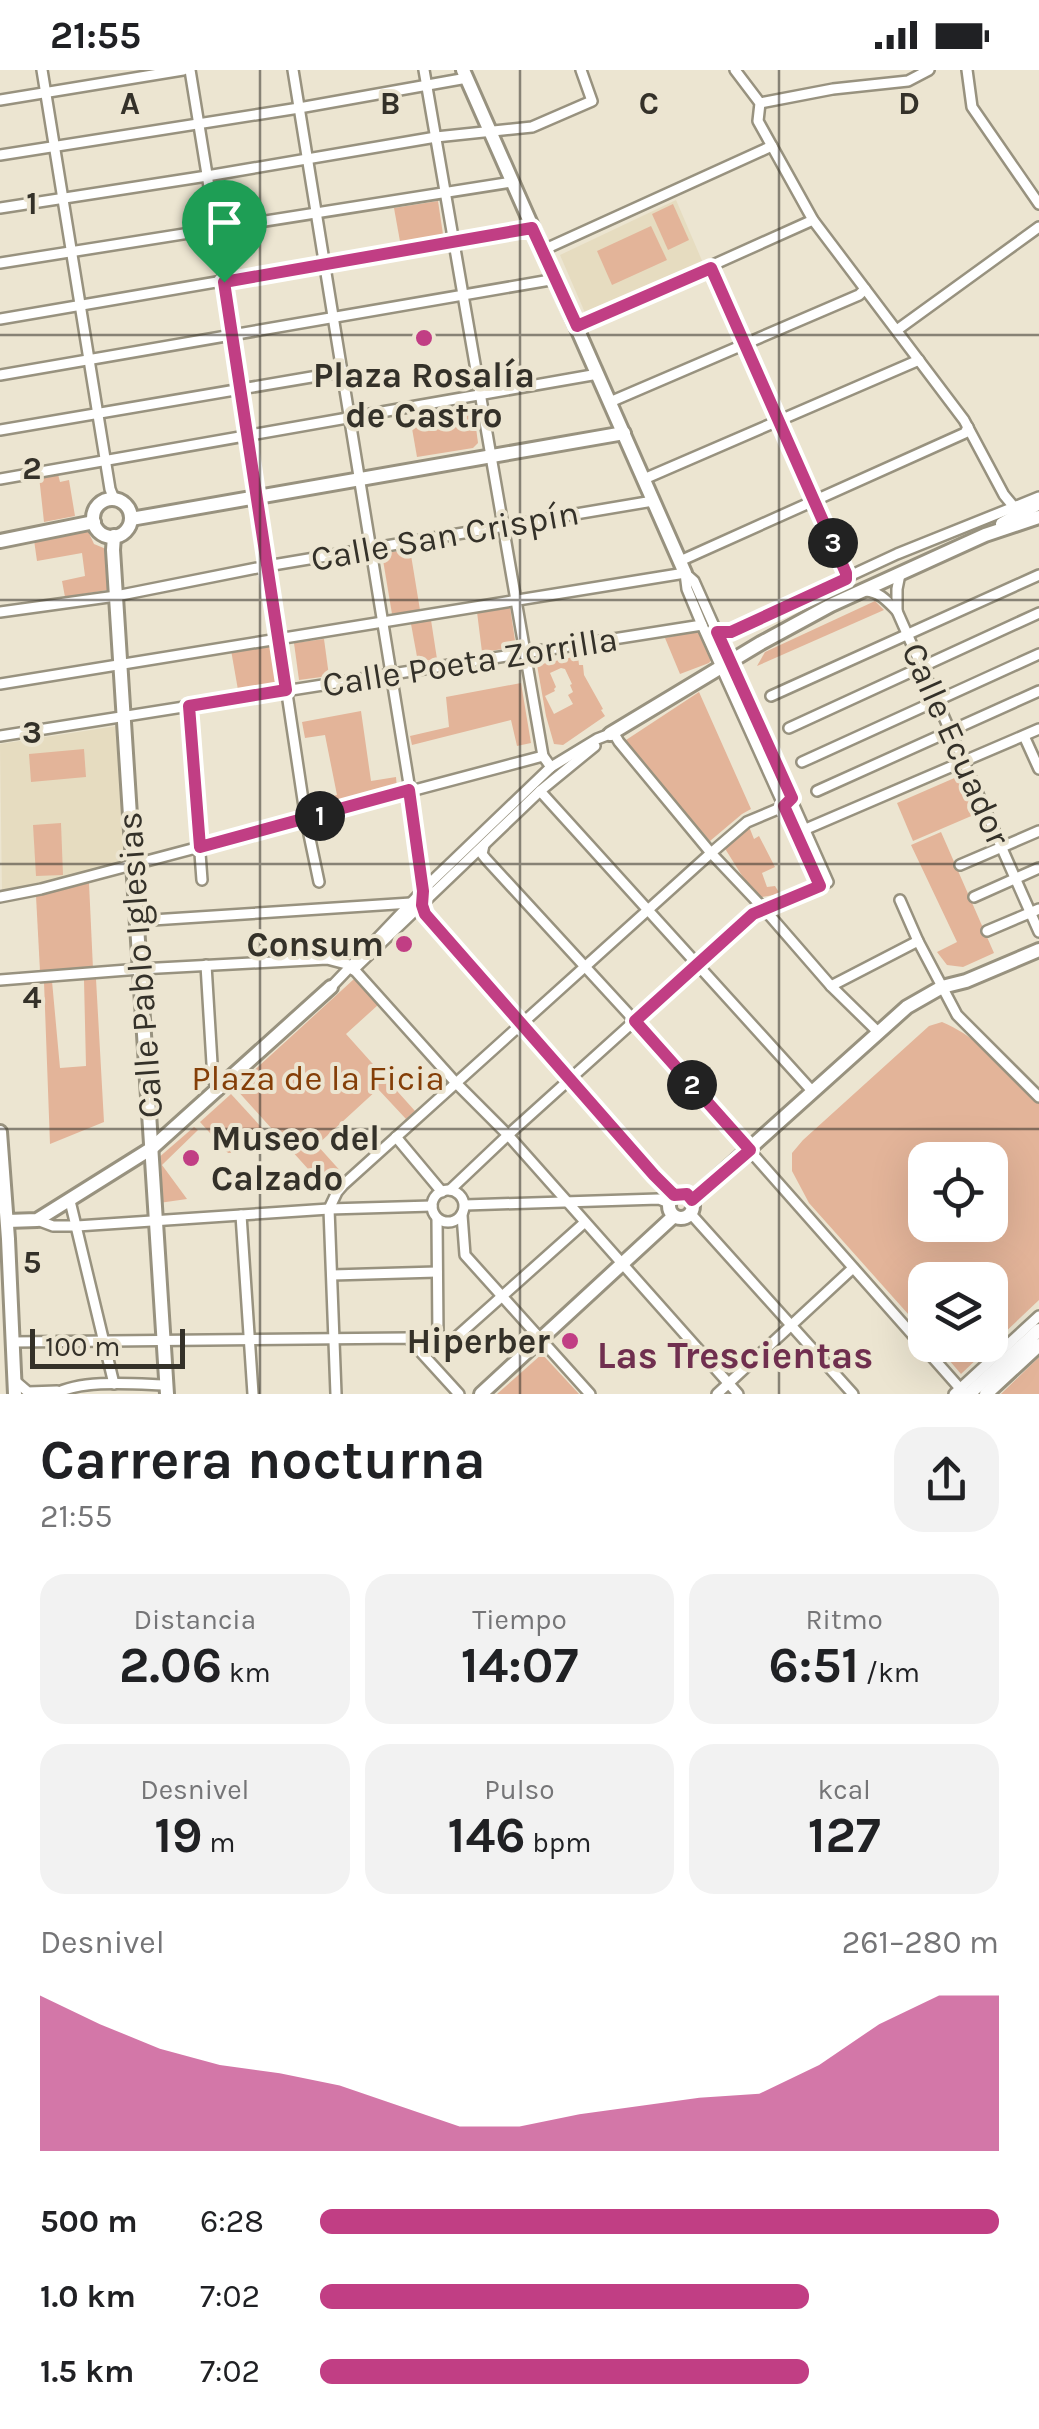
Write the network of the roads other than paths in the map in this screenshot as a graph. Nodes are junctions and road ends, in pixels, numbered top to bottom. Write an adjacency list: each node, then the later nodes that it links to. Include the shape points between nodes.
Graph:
1 (42, 70): 11 (street)
2 (186, 70): 11 (street); 15 (street)
3 (293, 70): 14 (street)
4 (424, 70): 10 (street)
5 (581, 70): 16 (street, via 592,101 532,127)
6 (734, 70): 13 (street)
7 (929, 70): 13 (street, via 908,80)
8 (967, 70): 26 (street, via 972,108)
9 (465, 74): 10 (street); 16 (street)
10 (426, 85): 14 (street); 17 (street)
11 (46, 93): 12 (street); 19 (street)
12 (0, 100)
13 (760, 104): 18 (street, via 758,121)
14 (299, 108): 15 (street); 21 (street)
15 (198, 124): 19 (street); 22 (street)
16 (490, 130): 17 (street); 23 (street)
17 (436, 138): 21 (street); 24 (street)
18 (772, 146): 29 (street); 34 (street)
19 (54, 148): 20 (street); 25 (street)
20 (0, 155)
21 (307, 159): 22 (street); 28 (street)
22 (207, 176): 25 (street); 31 (street)
23 (512, 182): 24 (street); 32 (street)
24 (446, 193): 28 (street); 33 (street)
25 (63, 198): 27 (street); 35 (street)
26 (1039, 204)
27 (0, 208)
28 (315, 212): 31 (street); 37 (street)
29 (813, 220): 38 (street); 41 (street)
30 (1039, 226): 47 (street)
31 (216, 227): 35 (street); 40 (street)
32 (532, 228): 33 (street); 34 (street)
33 (454, 242): 37 (street); 42 (street)
34 (543, 250): 39 (street)
35 (72, 252): 36 (street); 43 (street)
36 (0, 263)
37 (324, 264): 40 (street); 44 (street)
38 (711, 268): 46 (street); 49 (street)
39 (556, 280): 42 (street); 46 (street)
40 (224, 282): 43 (street); 48 (street)
41 (865, 289): 47 (street); 49 (street)
42 (463, 294): 44 (street); 56 (street)
43 (80, 305): 45 (street); 50 (street)
44 (332, 317): 48 (street); 52 (street)
45 (0, 319)
46 (577, 326): 53 (street)
47 (896, 330): 51 (street)
48 (233, 334): 50 (street); 55 (street)
49 (744, 343): 57 (street); 60 (street)
50 (90, 360): 54 (street); 58 (street)
51 (919, 360): 60 (street); 61 (street)
52 (341, 372): 55 (street); 59 (street)
53 (598, 374): 56 (street); 57 (street)
54 (0, 375)
55 (241, 388): 58 (street); 64 (street)
56 (481, 396): 59 (street); 65 (street)
57 (610, 402): 63 (street)
58 (98, 414): 62 (street); 66 (street)
59 (348, 416): 64 (street); 69 (street)
60 (779, 421): 68 (street); 74 (street)
61 (968, 427): 74 (street); 75 (street, via 1004,496)
62 (0, 430)
63 (624, 433): 65 (street); 68 (street)
64 (248, 434): 66 (street); 70 (street)
65 (492, 455): 69 (street); 78 (street)
66 (105, 460): 67 (street); 71 (street)
67 (0, 479)
68 (644, 479): 73 (street)
69 (358, 480): 70 (street); 81 (street)
70 (258, 498): 76 (street); 82 (street)
71 (114, 499): 76 (street); 77 (street, via 98,506)
72 (1039, 500): 75 (street)
73 (654, 501): 78 (street, Calle San Crispín); 83 (street)
74 (814, 501): 83 (street); 86 (street)
75 (1030, 512): 84 (street); 86 (street, via 897,554)
76 (130, 519): 79 (street)
77 (94, 522): 79 (street, via 102,534); 80 (street)
78 (503, 525): 81 (street, Calle San Crispín); 89 (street)
79 (114, 536): 88 (street, Calle Pablo Iglesias)
80 (0, 541)
81 (370, 549): 82 (street, Calle San Crispín); 93 (street)
82 (267, 566): 88 (street, Calle San Crispín); 97 (street)
83 (683, 567): 89 (street); 94 (street); 95 (street)
84 (900, 572): 87 (street); 90 (street, Calle Ecuador)
85 (1039, 575): 96 (street)
86 (846, 579): 95 (street, via 731,632)
87 (863, 590): 90 (street, Calle Ecuador, via 883,596); 101 (street)
88 (116, 596): 91 (street, Calle San Crispín); 100 (street, Calle Pablo Iglesias)
89 (517, 601): 93 (street); 98 (street)
90 (897, 611): 96 (street, Calle Ecuador)
91 (0, 612)
92 (1039, 614): 102 (street)
93 (382, 622): 97 (street); 103 (street)
94 (702, 625): 98 (street, Calle Poeta Zorrilla); 101 (street)
95 (717, 632): 101 (street)
96 (907, 634): 102 (street, Calle Ecuador); 107 (street)
97 (278, 638): 100 (street); 105 (street)
98 (526, 654): 103 (street, Calle Poeta Zorrilla); 117 (street)
99 (1039, 654): 108 (street)
100 (121, 664): 104 (street); 110 (street, Calle Pablo Iglesias)
101 (726, 664): 114 (street); 125 (street)
102 (922, 667): 108 (street, Calle Ecuador); 111 (street)
103 (390, 674): 105 (street, Calle Poeta Zorrilla); 122 (street)
104 (0, 684)
105 (286, 690): 109 (street, Calle Poeta Zorrilla); 126 (street)
106 (1039, 691): 113 (street)
107 (771, 696)
108 (937, 700): 113 (street, Calle Ecuador); 118 (street)
109 (189, 706): 110 (street, Calle Poeta Zorrilla); 130 (street)
110 (124, 717): 115 (street, Calle Poeta Zorrilla); 135 (street, Calle Pablo Iglesias)
111 (789, 728)
112 (1039, 730): 116 (street)
113 (950, 731): 119 (street, Calle Ecuador); 123 (street)
114 (612, 733): 120 (street); 124 (street); 132 (street)
115 (0, 736)
116 (1024, 736): 119 (street); 121 (street)
117 (543, 756): 120 (street); 122 (street)
118 (802, 762)
119 (964, 762): 127 (street); 131 (street, Calle Ecuador)
120 (551, 768): 133 (street)
121 (1039, 769)
122 (409, 790): 126 (street); 134 (street)
123 (817, 791)
124 (540, 792): 129 (street); 148 (street)
125 (788, 802): 127 (street); 132 (street, via 748,822)
126 (306, 820): 130 (street); 140 (street)
127 (801, 831): 146 (street, via 824,884)
128 (1039, 831): 131 (street)
129 (484, 844): 145 (street); 157 (street, via 482,854)
130 (200, 847): 135 (street); 139 (street)
131 (1002, 847): 136 (street); 138 (street, Calle Ecuador)
132 (711, 853): 146 (street); 148 (street)
133 (452, 862): 134 (street, via 432,871); 141 (street)
134 (419, 863): 141 (street)
135 (134, 864): 142 (street); 149 (street, Calle Pablo Iglesias)
136 (960, 865)
137 (1039, 868): 138 (street)
138 (1016, 878): 143 (street); 147 (street, Calle Ecuador)
139 (202, 880)
140 (319, 882)
141 (423, 891): 145 (street)
142 (0, 897)
143 (974, 897)
144 (900, 900): 152 (street)
145 (416, 904): 149 (street); 156 (street); 164 (street)
146 (765, 910): 154 (street); 161 (street)
147 (1035, 911): 150 (street); 151 (street, Calle Ecuador)
148 (649, 912): 154 (street); 157 (street)
149 (137, 920): 158 (street, Calle Pablo Iglesias)
150 (987, 932)
151 (1039, 932)
152 (918, 941): 161 (street); 162 (street)
153 (1039, 950): 162 (street)
154 (696, 965): 163 (street); 169 (street)
155 (206, 966): 156 (street, via 327,959); 158 (street); 168 (street)
156 (352, 967): 160 (street); 167 (street)
157 (586, 967): 163 (street); 164 (street)
158 (140, 969): 159 (street); 174 (street, Calle Pablo Iglesias)
159 (0, 980)
160 (331, 986): 168 (street)
161 (830, 986): 165 (street)
162 (942, 987): 165 (street); 170 (street, via 957,1015)
163 (635, 1021): 166 (street); 175 (street)
164 (522, 1026): 166 (street); 167 (street)
165 (878, 1032): 169 (street)
166 (569, 1080): 172 (street); 179 (street)
167 (456, 1083): 172 (street); 173 (street)
168 (218, 1090): 174 (street)
169 (813, 1092): 175 (street)
170 (1038, 1093)
171 (0, 1132): 187 (street)
172 (508, 1135): 176 (street); 178 (street)
173 (396, 1137): 176 (street); 182 (street, via 336,1192)
174 (152, 1148): 177 (street); 188 (street, Calle Pablo Iglesias)
175 (750, 1150): 181 (street); 192 (street)
176 (446, 1191): 180 (street); 183 (street, via 460,1195)
177 (70, 1201): 186 (street); 190 (street)
178 (568, 1203): 179 (street, via 659,1199); 183 (street); 189 (street)
179 (673, 1205): 181 (street, via 681,1218); 181 (street, via 687,1194); 191 (street)
180 (432, 1206): 182 (street); 185 (street)
181 (692, 1207): 197 (street)
182 (329, 1210): 184 (street); 194 (street)
183 (463, 1210): 185 (street, via 450,1223); 195 (street, via 463,1252)
184 (241, 1215): 188 (street); 200 (street)
185 (436, 1218): 193 (street)
186 (37, 1220): 187 (street); 190 (street)
187 (4, 1221): 205 (street)
188 (156, 1222): 190 (street); 203 (street, Calle Pablo Iglesias)
189 (584, 1223): 191 (street); 195 (street)
190 (76, 1226): 204 (street)
191 (622, 1264): 202 (street); 208 (street)
192 (853, 1268): 197 (street); 213 (street)
193 (436, 1272): 194 (street); 199 (street)
194 (332, 1275): 201 (street)
195 (502, 1297): 199 (street, via 453,1340); 202 (street)
196 (1039, 1316): 213 (street)
197 (791, 1326): 208 (street); 221 (street)
198 (1039, 1330): 213 (street)
199 (438, 1337): 207 (street)
200 (249, 1339): 201 (street); 203 (street); 214 (street)
201 (334, 1339): 207 (street, via 408,1338); 215 (street)
202 (540, 1339): 217 (street); 218 (street)
203 (164, 1340): 204 (street); 211 (street, Calle Pablo Iglesias)
204 (104, 1341): 205 (street); 209 (street)
205 (6, 1342): 210 (street)
206 (1039, 1345): 222 (street)
207 (416, 1348): 216 (street)
208 (729, 1383): 219 (street); 220 (street)
209 (114, 1384): 211 (street); 212 (street)
210 (14, 1387): 212 (street)
211 (166, 1389)
212 (56, 1393)
213 (962, 1393)
214 (253, 1394)
215 (336, 1394)
216 (459, 1394)
217 (481, 1394)
218 (590, 1394)
219 (717, 1394)
220 (738, 1394)
221 (853, 1394)
222 (986, 1394)

